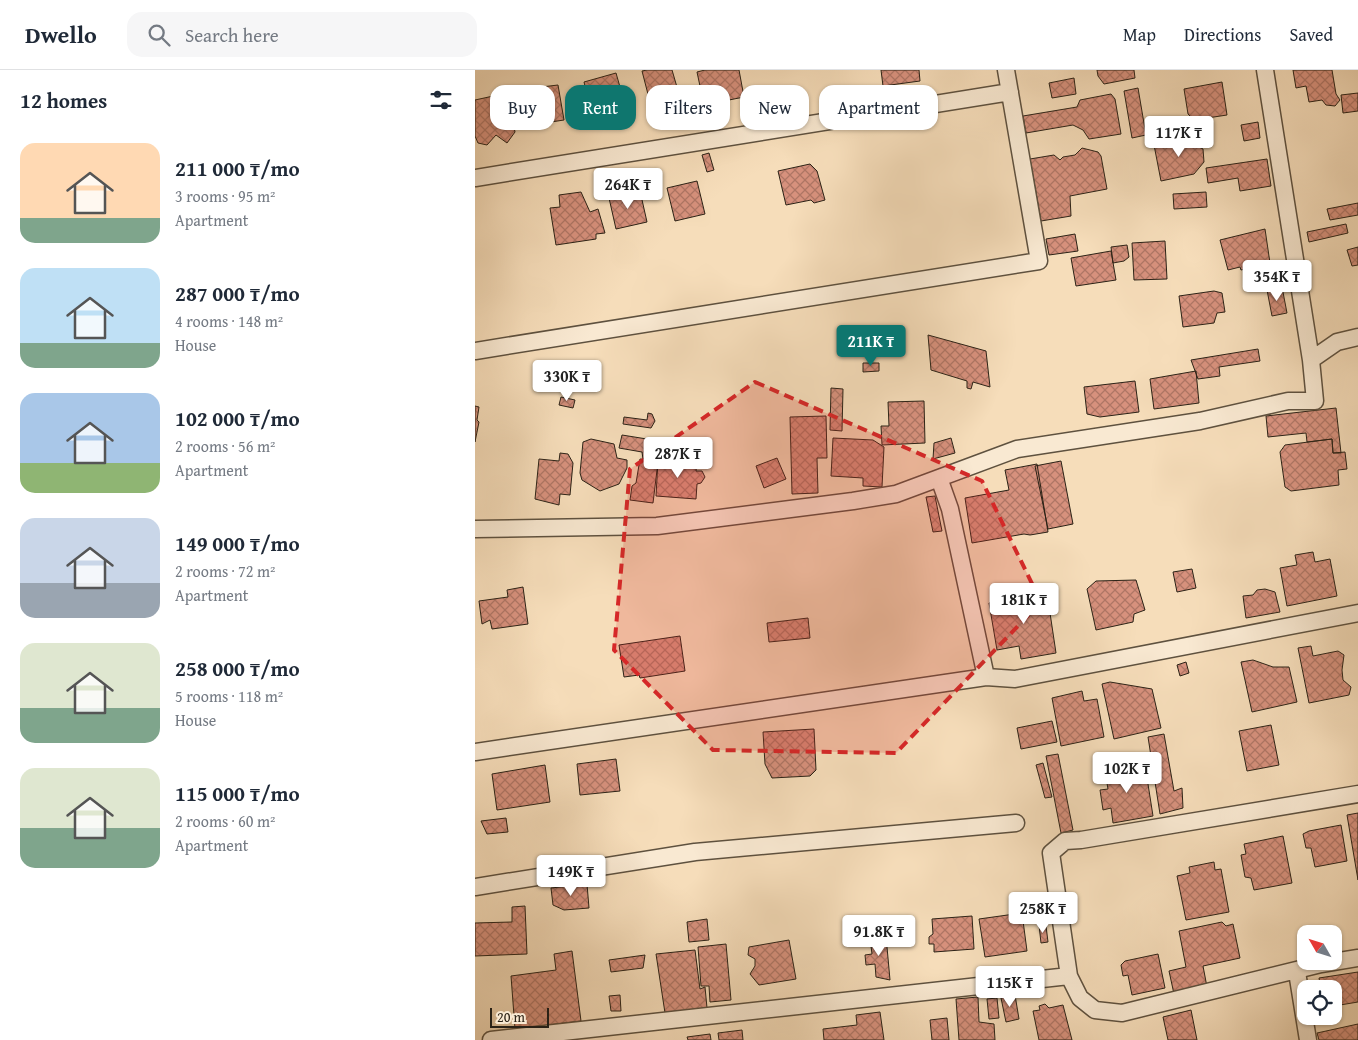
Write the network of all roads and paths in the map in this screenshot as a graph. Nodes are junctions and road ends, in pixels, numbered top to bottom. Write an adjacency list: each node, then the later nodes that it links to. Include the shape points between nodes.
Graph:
1 (1006, 70): 3 (street)
2 (1265, 70): 7 (street)
3 (1010, 92): 4 (street); 6 (street, via 1039,261)
4 (475, 178)
5 (1358, 337): 7 (street, via 1337,342)
6 (475, 351)
7 (1311, 360): 8 (street, via 1315,401 1288,401 1200,421 1017,450)
8 (939, 478): 9 (street, via 896,494 853,502 666,525); 11 (street, via 949,509)
9 (475, 529)
10 (1358, 613): 11 (street, via 1015,679)
11 (986, 677): 12 (street)
12 (475, 752)
13 (1358, 794): 18 (street, via 1065,841 1051,853)
14 (1016, 823): 15 (street, via 695,852)
15 (475, 887)
16 (1358, 958): 17 (street)
17 (1297, 972): 18 (street, via 1122,1013 1095,1010 1080,998); 20 (street)
18 (1069, 976): 19 (street)
19 (491, 1040)
20 (1308, 1040)

